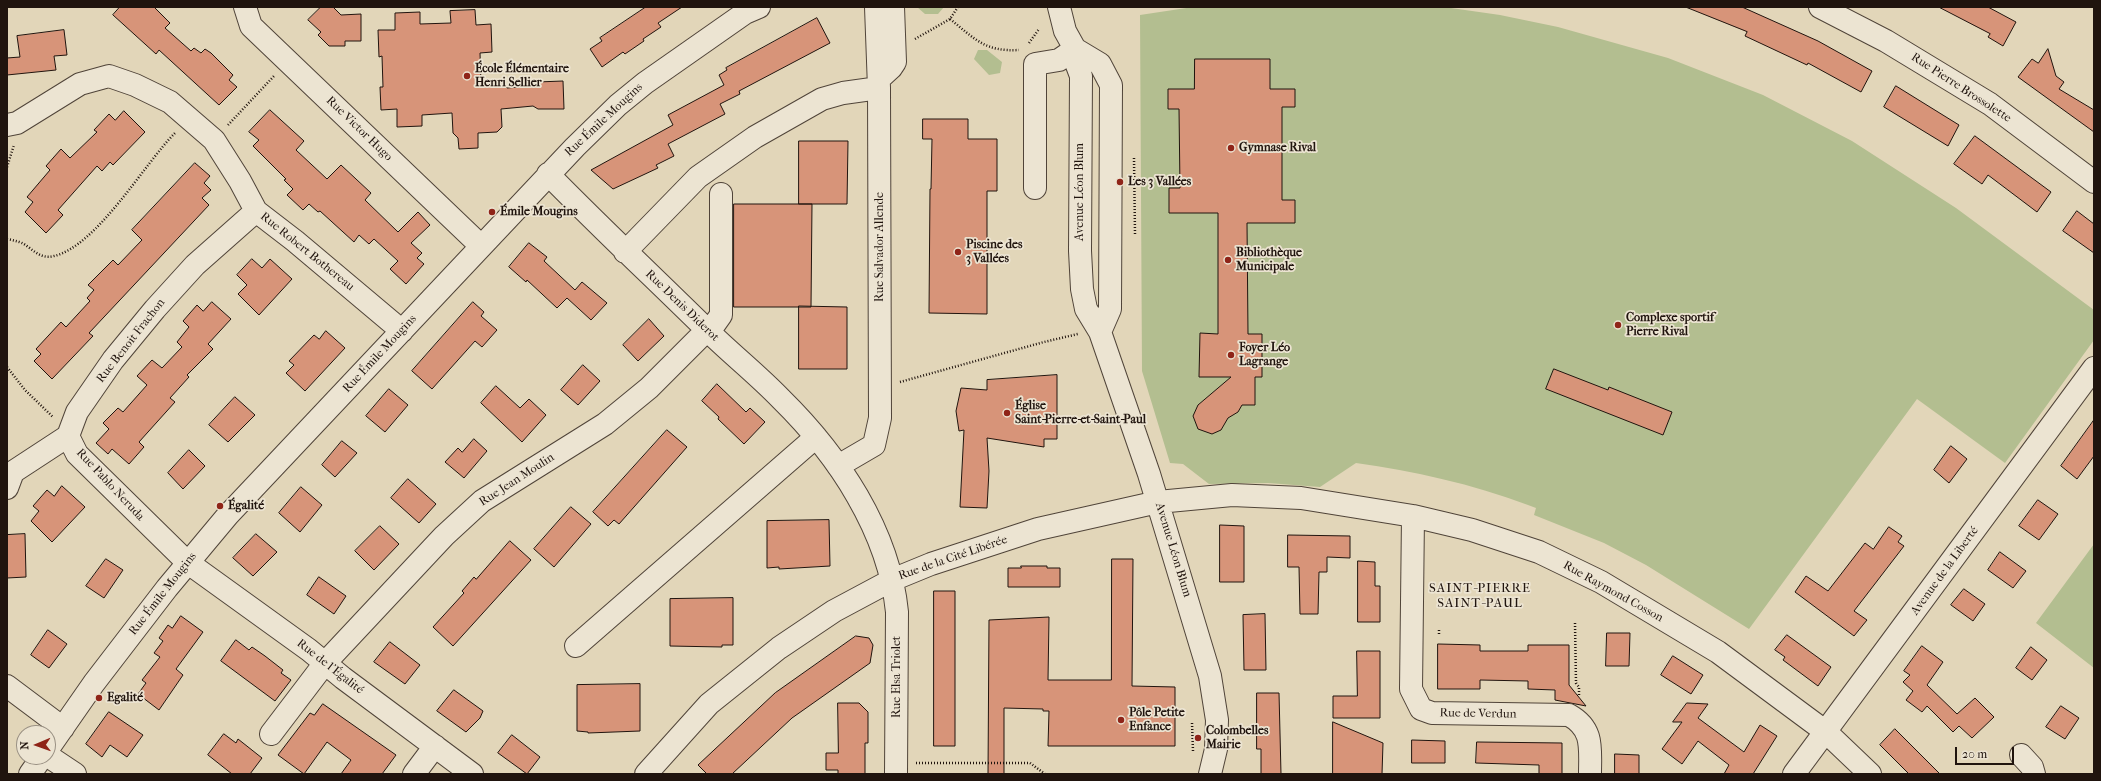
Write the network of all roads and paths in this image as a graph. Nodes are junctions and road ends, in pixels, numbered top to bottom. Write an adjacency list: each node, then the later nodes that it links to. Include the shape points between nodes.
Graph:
1 (244, 7): 27 (street, Rue Victor Hugo, via 251,26)
2 (876, 7): 15 (street, Rue Salvador Allende)
3 (893, 7): 13 (street)
4 (958, 7): 8 (path)
5 (1059, 7): 11 (street, Avenue Léon Blum, via 1065,31)
6 (1820, 7): 21 (street, Rue Pierre Brossolette, via 1886,41 1990,104)
7 (748, 9): 20 (street, Rue Émile Mougins, via 618,105)
8 (950, 19): 12 (path, via 982,45 1007,51); 13 (path, via 912,41)
9 (1039, 29): 10 (path)
10 (1028, 45)
11 (1075, 49): 22 (street, via 1059,60 1035,64); 31 (street, Avenue Léon Blum, via 1075,60 1081,76 1082,289 1086,309); 31 (street, Avenue Léon Blum, via 1100,64 1111,85 1110,309)
12 (1024, 50)
13 (895, 62): 15 (street)
14 (277, 73): 18 (path)
15 (879, 84): 28 (street, via 822,100 755,137 698,177); 35 (street, Rue Salvador Allende)
16 (189, 118): 17 (street, Rue Robert Bothereau, via 170,102 109,76 80,84 17,123); 18 (street, Rue Robert Bothereau); 26 (path, via 170,137 102,223 74,247 54,257 34,253 23,243)
17 (7, 125)
18 (214, 140): 24 (street, Rue Robert Bothereau)
19 (1134, 158): 25 (path)
20 (548, 174): 27 (street, Rue Émile Mougins); 28 (street, Rue Denis Diderot)
21 (2094, 182)
22 (1035, 188)
23 (721, 194): 30 (street, Rue Jean Moulin, via 721,315)
24 (256, 211): 29 (street, Rue Robert Bothereau); 36 (street, Rue Benoit Frachon, via 195,265 154,309 113,360 77,412)
25 (1135, 234)
26 (7, 239)
27 (481, 246): 29 (street, Rue Émile Mougins)
28 (626, 252): 30 (street, Rue Denis Diderot)
29 (402, 331): 42 (street, Rue Émile Mougins, via 228,515)
30 (708, 331): 37 (street, Rue Denis Diderot, via 782,399); 48 (street, Rue Jean Moulin, via 649,388 605,424 482,501 444,536)
31 (1100, 332): 40 (street, Avenue Léon Blum)
32 (1074, 335): 35 (path)
33 (7, 367): 36 (path, Rue Pablo Neruda)
34 (2094, 368): 53 (street, Avenue de la Liberté)
35 (880, 388): 38 (street, Rue Salvador Allende, via 880,418 874,444)
36 (68, 436): 39 (street); 42 (street, Rue Pablo Neruda, via 77,454)
37 (816, 437): 38 (street, Rue Denis Diderot); 47 (street)
38 (838, 466): 43 (street, Rue Denis Diderot, via 860,502 882,549)
39 (9, 477)
40 (1158, 502): 41 (street, Rue Raymond Cosson, via 1232,495 1301,498); 43 (street, Rue de la Cité Libérée, via 1038,530 931,564); 68 (street, Avenue Léon Blum, via 1210,676 1217,720 1216,749)
41 (1413, 516): 53 (street, Rue Raymond Cosson, via 1472,530 1539,552 1601,582 1718,652); 69 (street, Rue de Verdun, via 1411,689 1421,709 1432,713 1568,715 1586,730 1590,743)
42 (187, 562): 48 (street, Rue de l'Égalité); 52 (street, Rue Émile Mougins, via 94,683)
43 (892, 580): 61 (street, Rue Elsa Triolet, via 897,612); 66 (street, Rue de la Cité Libérée, via 834,611 762,662 710,704)
44 (1575, 623): 50 (path, via 1576,683 1579,687)
45 (1439, 630): 46 (path)
46 (1439, 636)
47 (576, 646)
48 (325, 663): 54 (street, Rue Jean Moulin); 56 (street, Rue de l'Égalité)
49 (7, 686): 52 (street)
50 (1579, 701)
51 (1192, 723): 57 (path)
52 (63, 728): 55 (street, Rue Émile Mougins)
53 (1826, 732): 70 (street, Avenue de la Liberté); 71 (street, Rue Raymond Cosson)
54 (271, 734)
55 (56, 738)
56 (435, 746): 64 (street); 65 (street, Rue de l'Égalité)
57 (1193, 755)
58 (2020, 755): 72 (street)
59 (56, 761): 63 (street)
60 (36, 765): 62 (street)
61 (904, 768): 67 (path, via 1030,762)
62 (30, 774)
63 (76, 774)
64 (414, 774)
65 (472, 774)
66 (646, 774)
67 (1045, 774)
68 (1210, 774)
69 (1590, 774)
70 (1794, 774)
71 (1870, 774)
72 (2034, 774)

